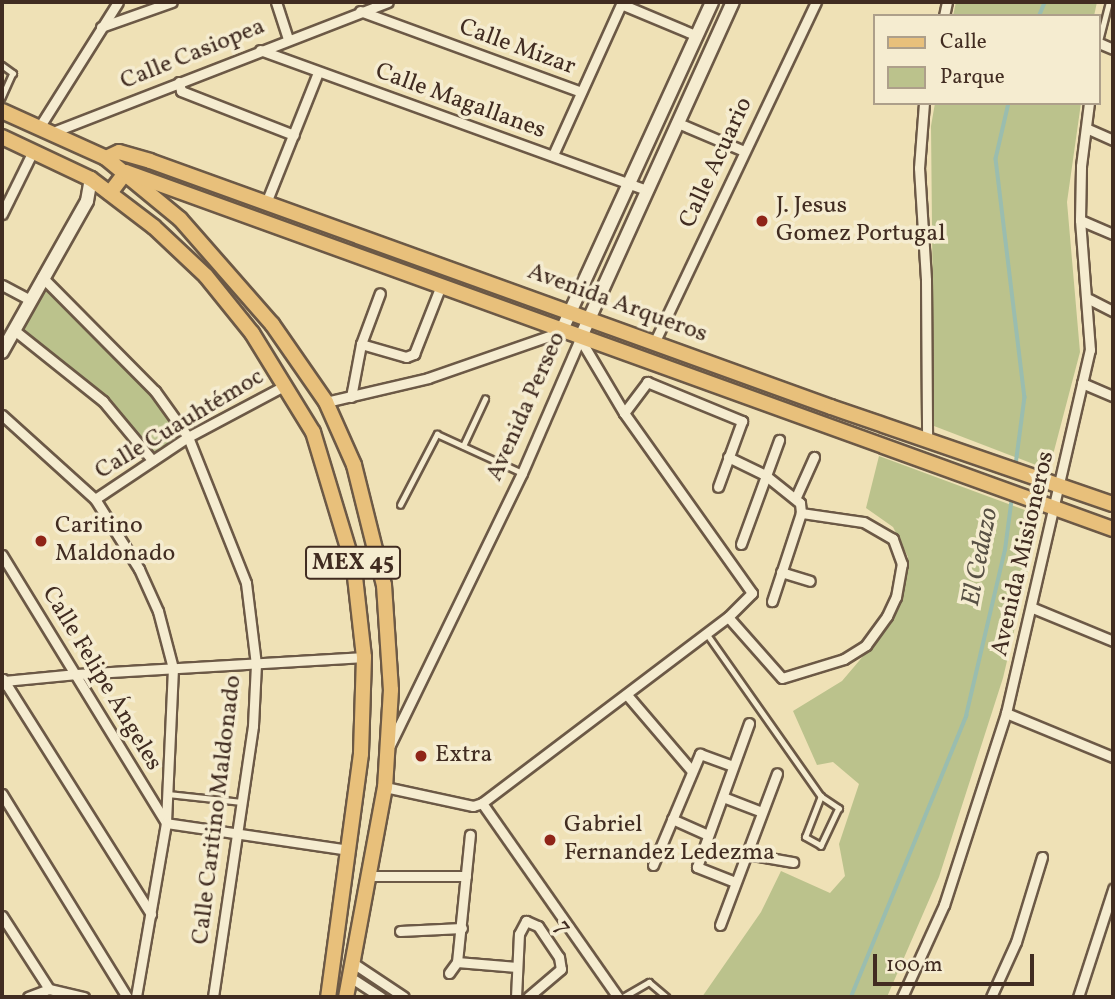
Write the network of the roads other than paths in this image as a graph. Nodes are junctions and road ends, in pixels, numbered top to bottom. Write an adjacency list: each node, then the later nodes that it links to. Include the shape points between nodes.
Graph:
1 (118, 2): 11 (street)
2 (172, 2): 11 (street)
3 (276, 2): 14 (street)
4 (388, 2): 10 (street, Calle Casiopea)
5 (712, 2): 13 (main road, Avenida Perseo)
6 (733, 2): 24 (main road, Avenida Perseo)
7 (816, 2): 31 (street, Calle Acuario)
8 (1109, 2): 12 (lane)
9 (621, 3): 13 (street); 19 (street)
10 (360, 11): 14 (street, Calle Casiopea); 19 (street, Calle Mizar)
11 (101, 27): 26 (street)
12 (1101, 34)
13 (695, 35): 36 (main road, Avenida Perseo)
14 (288, 38): 15 (street, Calle Casiopea)
15 (260, 50): 17 (street, Calle Magallanes); 18 (street, Calle Casiopea)
16 (2, 65): 20 (lane, via 13,73)
17 (318, 72): 27 (street); 32 (street, Calle Magallanes)
18 (178, 82): 26 (street, Calle Casiopea); 27 (street, via 181,91)
19 (581, 92): 32 (street)
20 (2, 97)
21 (924, 105): 68 (street, via 919,168 926,280)
22 (1089, 105): 25 (street, Avenida Misioneros)
23 (2, 111): 26 (main road, MEX 45)
24 (678, 123): 31 (street); 37 (main road, Avenida Perseo)
25 (1086, 128): 29 (street); 42 (street, Avenida Misioneros)
26 (46, 129): 33 (main road, MEX 45)
27 (293, 135): 40 (street)
28 (2, 137): 30 (main road, MEX 45)
29 (1113, 140)
30 (33, 151): 35 (main road, MEX 45); 41 (street)
31 (744, 151): 56 (street, Calle Acuario)
32 (553, 155): 36 (street, Calle Magallanes)
33 (106, 158): 34 (main road, MEX 45); 35 (main road); 40 (main road, Avenida Arqueros, via 129,154)
34 (126, 172): 38 (main road); 46 (main road, Avenida Arqueros); 64 (main road, MEX 45, via 180,219 254,303)
35 (91, 179): 38 (main road, MEX 45); 39 (main road)
36 (625, 183): 37 (street, Calle Magallanes); 51 (main road, Avenida Perseo)
37 (646, 190): 52 (main road, Avenida Perseo)
38 (110, 193): 39 (main road); 60 (main road, MEX 45, via 206,276)
39 (87, 201): 44 (main road)
40 (266, 203): 51 (main road, Avenida Arqueros)
41 (2, 214)
42 (1080, 220): 43 (street); 48 (street, Avenida Misioneros)
43 (1113, 234)
44 (42, 277): 49 (main road); 67 (street, Calle Caritino Maldonado, via 129,362)
45 (2, 285): 49 (street)
46 (440, 288): 54 (main road, Avenida Arqueros); 57 (street, via 414,354 406,357)
47 (380, 293): 57 (street)
48 (1088, 299): 50 (street); 59 (street, Avenida Misioneros, via 1090,350)
49 (30, 300): 53 (main road)
50 (1113, 311)
51 (570, 312): 52 (main road, Avenida Arqueros); 54 (main road, Avenida Perseo)
52 (589, 319): 55 (main road, Avenida Perseo); 56 (main road, Avenida Arqueros)
53 (14, 330): 58 (main road); 73 (street, via 103,401)
54 (561, 332): 55 (main road, Avenida Arqueros); 62 (street, via 428,378)
55 (580, 339): 65 (street); 74 (street, Avenida Perseo); 82 (main road, Avenida Arqueros)
56 (655, 341): 68 (main road, Avenida Arqueros, via 831,407)
57 (361, 344): 62 (street)
58 (2, 352)
59 (1083, 383): 61 (street); 76 (street, Avenida Misioneros)
60 (286, 385): 67 (street, Calle Cuauhtémoc); 94 (main road, MEX 45, via 313,432 332,487 354,568)
61 (1113, 396)
62 (351, 397): 64 (street)
63 (485, 399): 70 (lane)
64 (327, 402): 102 (main road, MEX 45, via 358,476 384,584 391,690)
65 (624, 413): 71 (street, via 647,382 742,421); 91 (street, via 752,593)
66 (2, 415): 79 (street)
67 (188, 437): 73 (street, Calle Cuauhtémoc); 95 (street, Calle Caritino Maldonado, via 246,583)
68 (927, 437): 76 (main road, Avenida Arqueros)
69 (779, 440): 75 (street)
70 (463, 446): 74 (lane); 81 (lane, via 437,434)
71 (728, 457): 75 (street); 77 (street)
72 (814, 457): 78 (street)
73 (152, 460): 79 (street, Calle Cuauhtémoc)
74 (522, 472): 102 (street, Avenida Perseo)
75 (765, 475): 78 (street); 85 (street)
76 (1055, 484): 80 (main road, Avenida Arqueros); 82 (street, Avenida Misioneros)
77 (718, 487)
78 (796, 497): 83 (street)
79 (95, 499): 96 (street, via 159,611)
80 (1113, 504)
81 (400, 505)
82 (1050, 506): 84 (main road, Avenida Arqueros); 90 (street, Avenida Misioneros)
83 (801, 513): 87 (street); 91 (street, via 878,528 893,539 901,564 896,597 866,645 845,659 775,676)
84 (1113, 529)
85 (741, 544)
86 (2, 555): 97 (street, Calle Felipe Ángeles)
87 (781, 572): 88 (street); 89 (street)
88 (810, 581)
89 (772, 601)
90 (1033, 608): 93 (street); 100 (street, Avenida Misioneros)
91 (728, 617): 92 (street)
92 (707, 633): 99 (street); 110 (lane)
93 (1113, 641)
94 (364, 657): 95 (street); 120 (main road, MEX 45, via 361,754)
95 (256, 664): 96 (street); 112 (street, Calle Caritino Maldonado)
96 (173, 668): 97 (street); 108 (street)
97 (77, 674): 98 (street); 116 (street, Calle Felipe Ángeles)
98 (3, 681): 129 (street)
99 (627, 695): 105 (street); 113 (street)
100 (1006, 713): 103 (street); 152 (street, Avenida Misioneros, via 944,905)
101 (749, 723): 104 (street)
102 (388, 749): 107 (main road, MEX 45)
103 (1113, 758)
104 (733, 765): 105 (street, via 700,754); 111 (street)
105 (692, 771): 115 (street)
106 (777, 773): 114 (street)
107 (384, 788): 113 (street, via 473,806); 125 (main road, MEX 45)
108 (167, 793): 112 (lane); 116 (street)
109 (2, 794): 141 (street)
110 (821, 796): 110 (lane, via 839,808 821,846 804,837)
111 (723, 797): 114 (street); 119 (street)
112 (243, 802): 117 (street, Calle Caritino Maldonado)
113 (482, 803): 150 (street)
114 (760, 811): 121 (street)
115 (671, 819): 119 (street); 124 (street)
116 (166, 823): 117 (street); 129 (street)
117 (239, 834): 120 (street); 143 (street, Calle Caritino Maldonado)
118 (470, 835): 126 (street)
119 (708, 835): 127 (street, via 697,867)
120 (348, 850): 144 (main road, MEX 45)
121 (747, 854): 123 (street); 127 (street)
122 (1042, 857): 153 (street, via 1016,942)
123 (793, 862)
124 (653, 865)
125 (369, 876): 126 (street); 136 (main road, MEX 45)
126 (466, 876): 132 (street)
127 (735, 882): 131 (street)
128 (1113, 889): 154 (street)
129 (151, 914): 142 (street)
130 (2, 916): 138 (street)
131 (720, 925)
132 (461, 928): 133 (street); 134 (street)
133 (400, 931)
134 (457, 962): 135 (street); 137 (street)
135 (517, 967): 148 (street, 7); 149 (street, 7, via 521,925 531,921 559,957 561,968)
136 (351, 970): 145 (main road, MEX 45); 146 (street); 147 (street)
137 (449, 973)
138 (49, 989): 139 (street); 140 (street)
139 (28, 997)
140 (84, 997)
141 (127, 997)
142 (136, 997)
143 (213, 997)
144 (328, 997)
145 (346, 997)
146 (380, 997)
147 (404, 997)
148 (516, 997)
149 (528, 997)
150 (620, 997): 151 (lane, via 649,982)
151 (667, 997)
152 (902, 997)
153 (991, 997)
154 (1077, 997)

